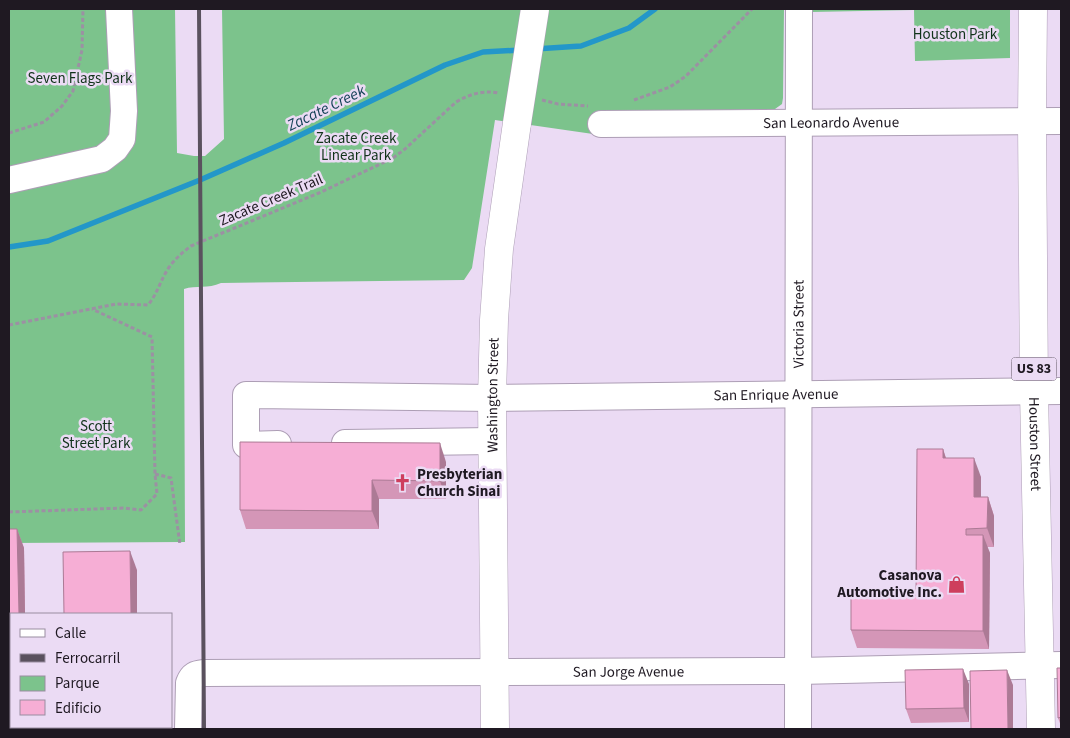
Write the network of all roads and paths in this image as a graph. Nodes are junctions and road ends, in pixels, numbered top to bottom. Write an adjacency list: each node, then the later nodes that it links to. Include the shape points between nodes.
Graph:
1 (83, 9): 14 (path, via 82,50 72,91 62,106 44,122)
2 (534, 9): 21 (main road, Washington Street, bridge, via 499,250)
3 (752, 9): 9 (path, via 686,76 670,87)
4 (799, 9): 13 (street, Victoria Street)
5 (1033, 9): 12 (main road, Houston Street / US 83)
6 (121, 16): 15 (street, via 122,139 102,160)
7 (508, 94): 16 (path, Zacate Creek Trail, via 489,91 463,98 393,158 318,194 191,246 170,266 148,305 116,304)
8 (537, 99): 10 (path)
9 (629, 101)
10 (598, 115): 13 (street, San Leonardo Avenue)
11 (1061, 120): 12 (street, San Leonardo Avenue)
12 (1032, 121): 13 (street, San Leonardo Avenue); 19 (main road, Houston Street / US 83)
13 (798, 123): 20 (street, Victoria Street)
14 (9, 134)
15 (9, 180)
16 (91, 309): 17 (path, Zacate Creek Trail); 23 (path, via 152,337)
17 (9, 325)
18 (1061, 391): 19 (street, San Enrique Avenue)
19 (1034, 392): 20 (street, San Enrique Avenue); 26 (main road, Houston Street / US 83)
20 (799, 395): 21 (street, San Enrique Avenue); 27 (street, Victoria Street)
21 (492, 398): 22 (main road, Washington Street); 22 (street, San Enrique Avenue, via 246,395 246,444)
22 (492, 441): 28 (main road, Washington Street)
23 (155, 474): 24 (path, via 157,494 141,510); 25 (path, via 171,478)
24 (9, 512)
25 (180, 545)
26 (1051, 665): 27 (street, San Jorge Avenue); 32 (main road, Houston Street / US 83)
27 (799, 670): 28 (street, San Jorge Avenue); 31 (street, Victoria Street)
28 (495, 672): 29 (street, San Jorge Avenue, via 195,674 189,683); 30 (main road, Washington Street)
29 (188, 729)
30 (495, 729)
31 (798, 729)
32 (1041, 729)

